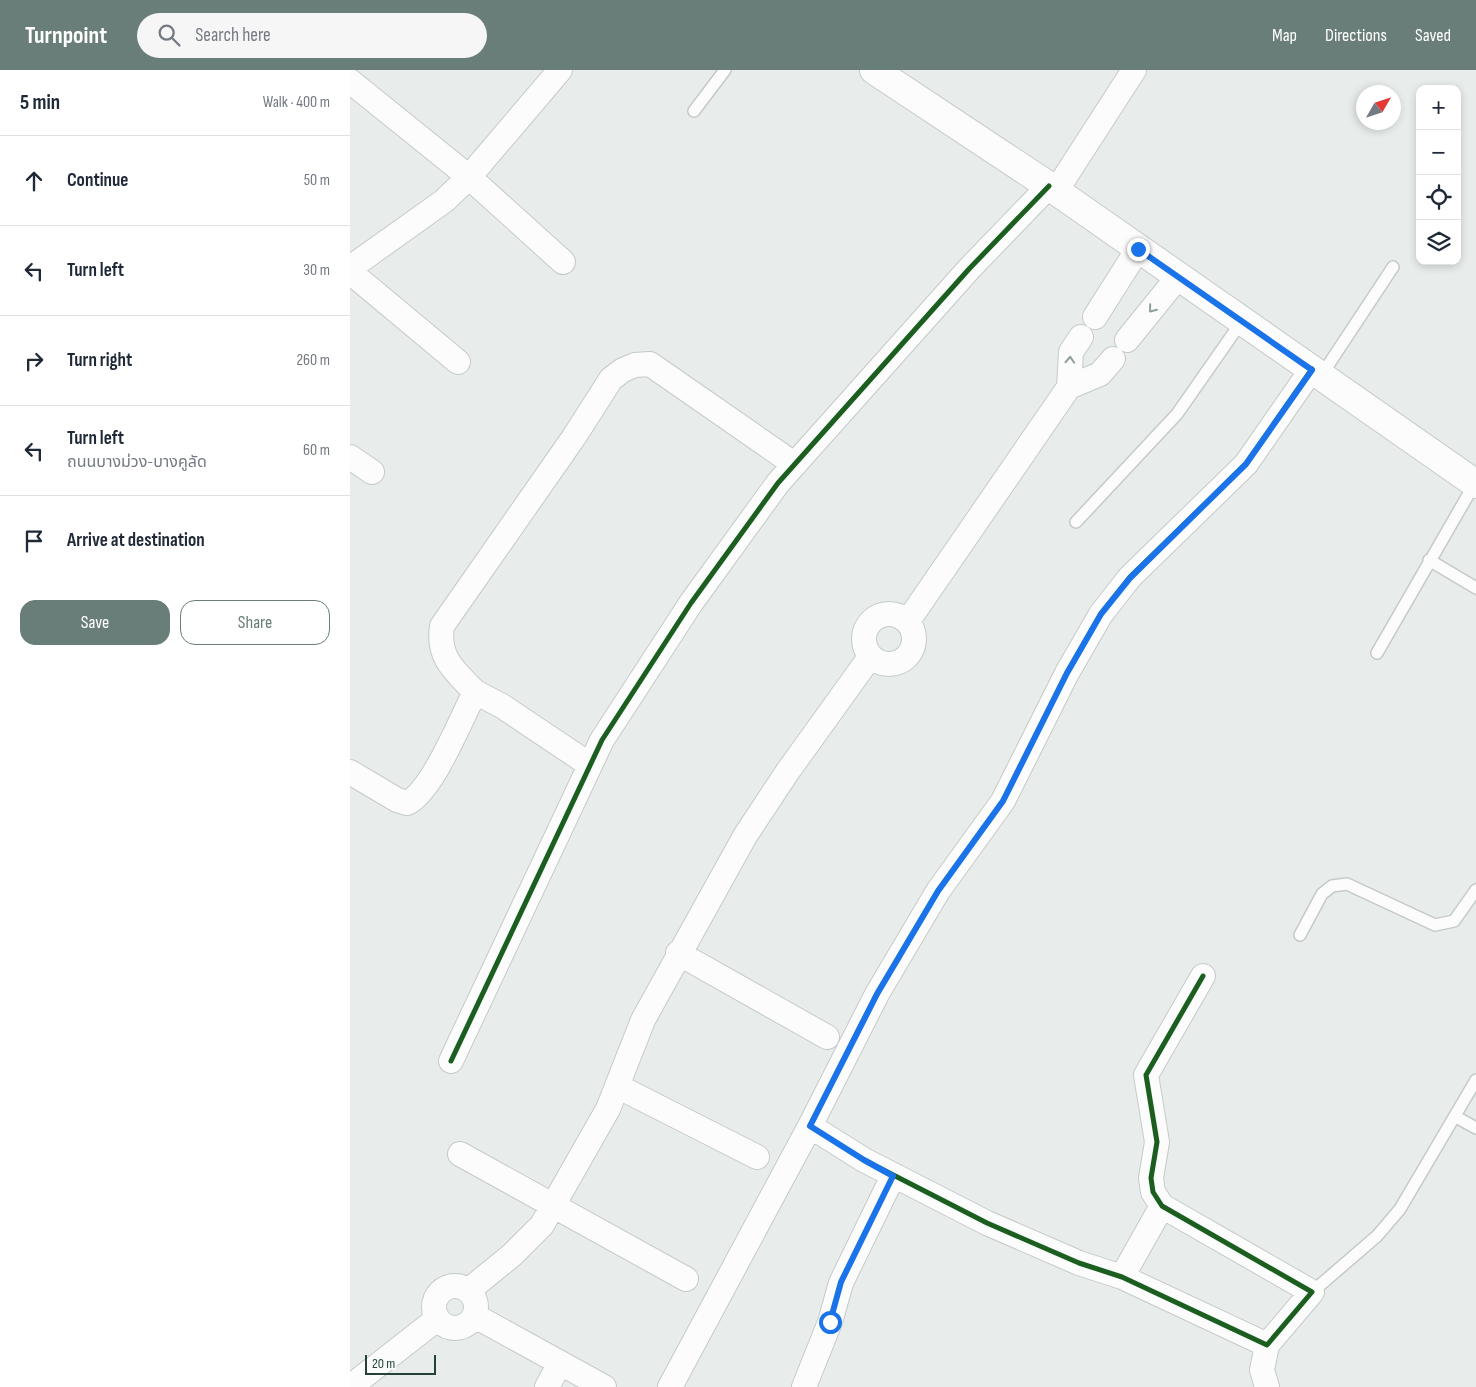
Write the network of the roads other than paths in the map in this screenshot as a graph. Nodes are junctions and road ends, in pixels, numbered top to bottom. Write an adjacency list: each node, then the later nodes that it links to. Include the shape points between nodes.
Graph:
1 (560, 70): 7 (street)
2 (724, 70): 6 (lane)
3 (874, 70): 8 (street)
4 (1134, 70): 8 (street)
5 (350, 81): 7 (street)
6 (694, 111)
7 (469, 177): 10 (street); 12 (street, via 444,201)
8 (1053, 189): 9 (street); 22 (street, via 969,269)
9 (1138, 249): 14 (street); 15 (street)
10 (564, 262)
11 (1393, 267): 19 (lane)
12 (350, 268)
13 (350, 272): 18 (street)
14 (1178, 277): 16 (street); 20 (street, one-way to 20, via 1100,374)
15 (1095, 317)
16 (1242, 321): 19 (street); 25 (lane, via 1178,414)
17 (1081, 336): 20 (street, one-way to 17, via 1071,352)
18 (458, 362)
19 (1316, 373): 24 (street); 43 (street, via 1246,464 1130,578 1101,614 1063,681 1003,801 938,891 877,994)
20 (1069, 387): 28 (street)
21 (350, 457): 23 (street)
22 (794, 464): 31 (street, via 650,364 623,370 611,379 442,626 442,652 450,666); 32 (street, via 692,603 602,740)
23 (372, 472)
24 (1476, 483): 26 (lane)
25 (1076, 522)
26 (1429, 560): 27 (lane); 29 (lane)
27 (1476, 588)
28 (908, 621): 30 (street, via 889,613 871,620 863,638); 30 (street, via 915,635 912,652 901,663 884,665)
29 (1377, 654)
30 (870, 657): 36 (street, via 788,770 745,836)
31 (475, 692): 32 (street, via 502,706); 33 (street, via 428,783 416,799 407,804 397,800)
32 (590, 765): 39 (street)
33 (350, 772)
34 (1476, 890): 35 (lane, via 1454,921 1435,925 1346,884 1332,886 1322,894)
35 (1300, 935)
36 (678, 953): 38 (street); 41 (street, via 643,1020)
37 (1203, 976): 49 (street, via 1146,1075 1157,1142 1151,1178 1153,1192)
38 (827, 1037)
39 (451, 1061)
40 (1476, 1080): 42 (lane)
41 (617, 1086): 46 (street); 48 (street, via 608,1109)
42 (1456, 1117): 44 (lane); 53 (lane, via 1400,1209 1377,1236)
43 (810, 1126): 47 (street); 61 (street)
44 (1476, 1128)
45 (460, 1154): 48 (street)
46 (758, 1157)
47 (893, 1176): 50 (street, via 987,1223 1079,1263); 62 (street, via 841,1282 830,1322)
48 (554, 1205): 51 (street); 52 (street, via 542,1225)
49 (1162, 1206): 50 (street); 53 (street)
50 (1122, 1277): 56 (street)
51 (686, 1279)
52 (469, 1290): 54 (street, via 476,1302); 55 (street, via 457,1285 444,1288 435,1298 433,1308)
53 (1312, 1292): 56 (street)
54 (475, 1316): 55 (street, via 464,1327 450,1328); 57 (street)
55 (437, 1319): 58 (street)
56 (1268, 1345): 63 (street, via 1262,1370)
57 (560, 1363): 59 (street); 60 (street)
58 (350, 1387)
59 (547, 1387)
60 (604, 1387)
61 (670, 1387)
62 (804, 1387)
63 (1267, 1387)

